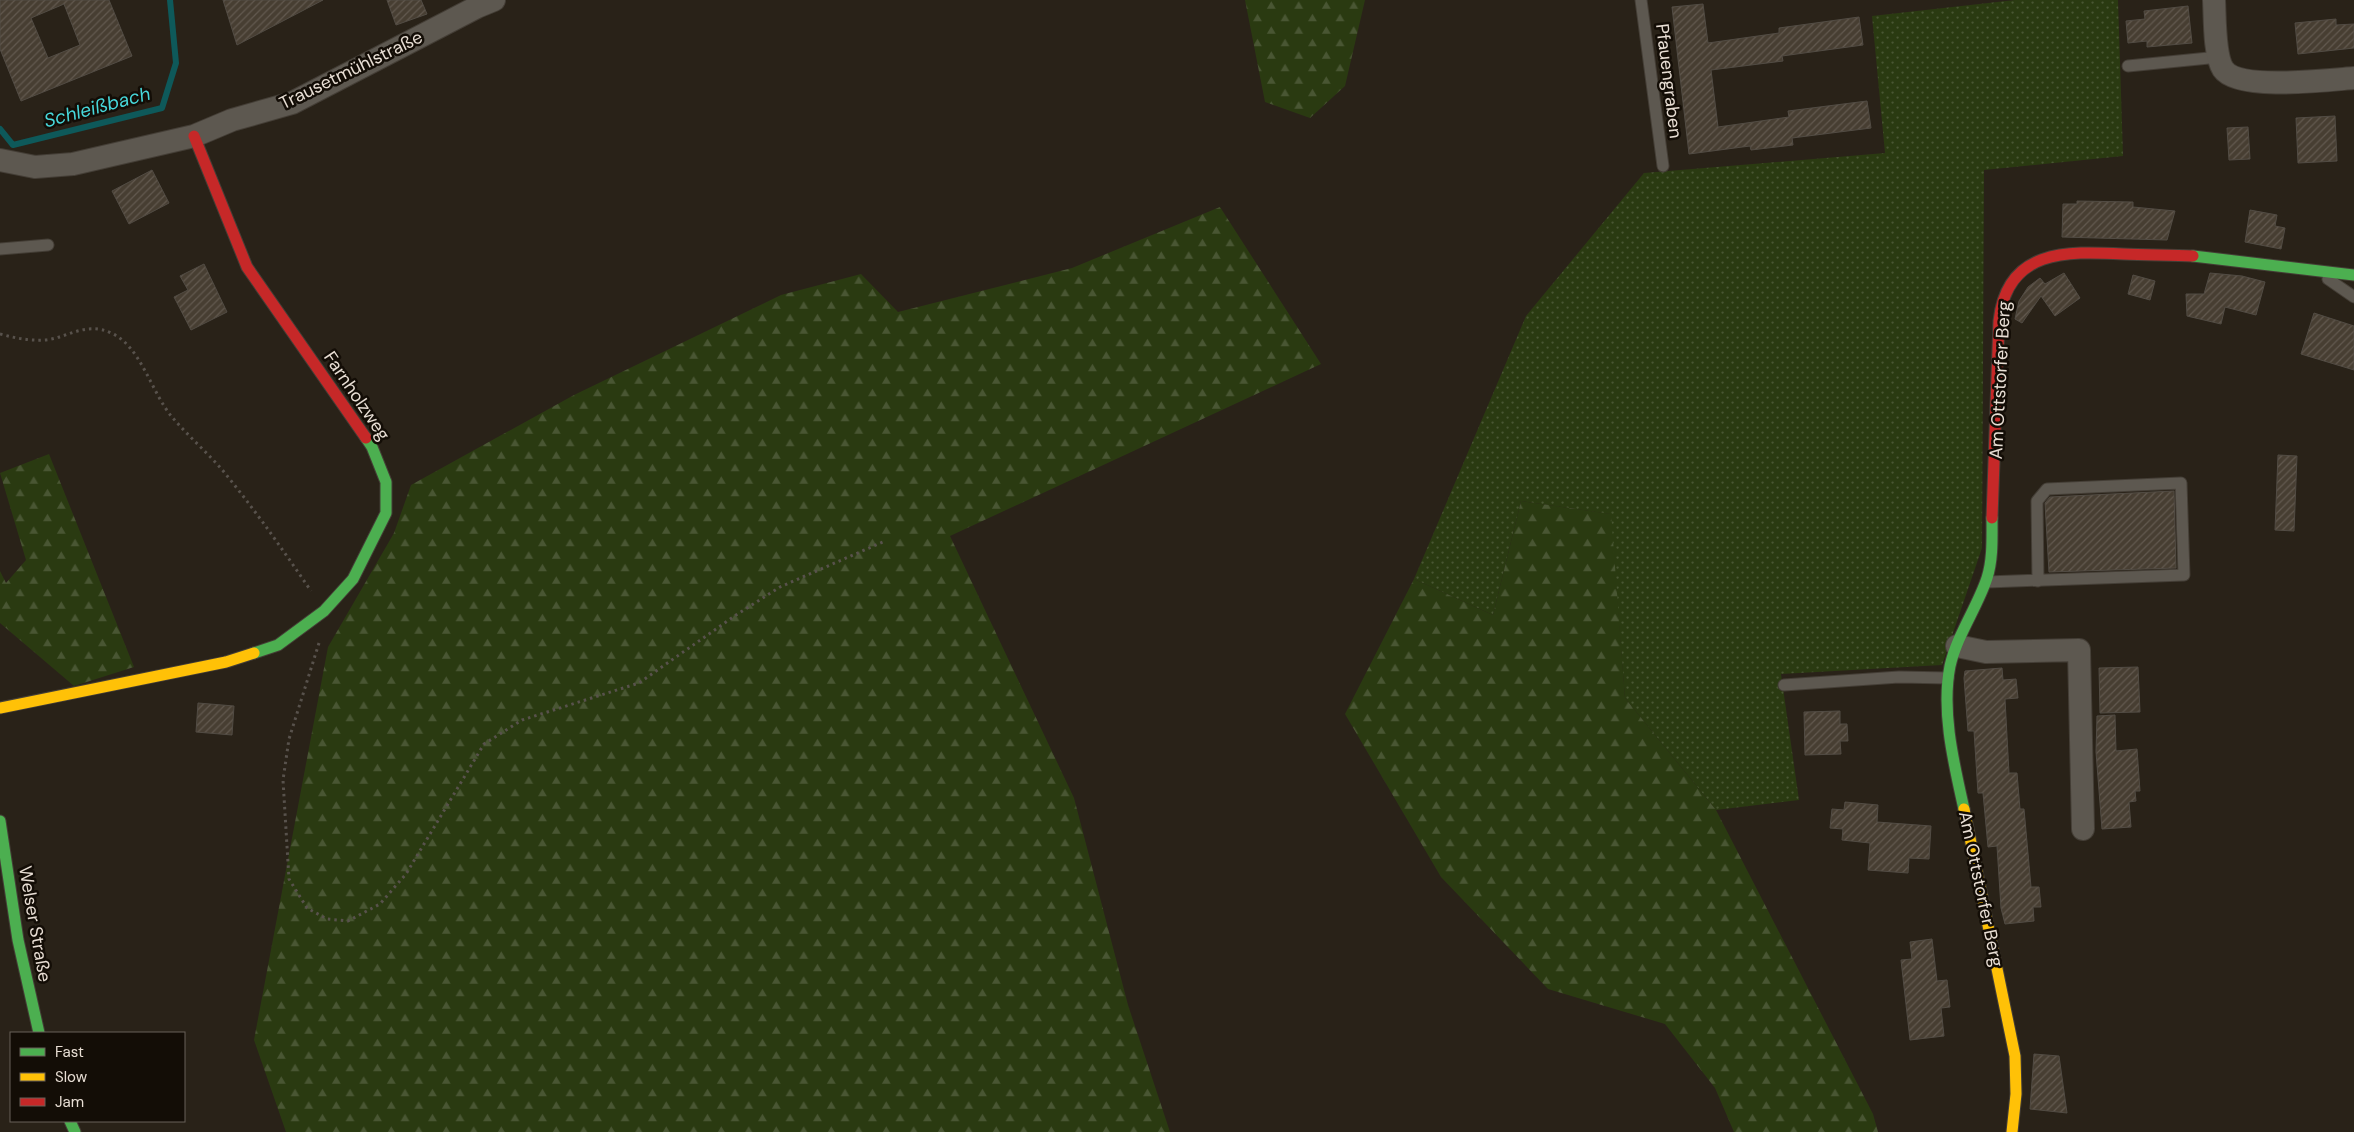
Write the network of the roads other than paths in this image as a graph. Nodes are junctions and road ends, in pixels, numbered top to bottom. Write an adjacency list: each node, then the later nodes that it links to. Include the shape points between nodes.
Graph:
1 (494, 0): 7 (street, Trausetmühlstraße, via 292,103 232,120)
2 (1641, 0): 9 (lane, Pfauengraben)
3 (2214, 0): 4 (street)
4 (2219, 57): 5 (lane); 6 (street, via 2229,76 2254,82)
5 (2128, 66)
6 (2354, 78)
7 (194, 136): 8 (street, Trausetmühlstraße, via 73,164 35,167); 20 (street, Farnholzweg, via 247,267 372,447 386,482 386,513 354,580 324,611 278,645 226,662)
8 (0, 160)
9 (1662, 166)
10 (48, 245): 11 (lane)
11 (0, 249)
12 (2324, 273): 13 (street, Am Ottstorfer Berg); 14 (lane); 16 (street, Am Ottstorfer Berg, via 2222,258 2082,253 2046,258 2012,279 2001,304 1993,537)
13 (2354, 275)
14 (2354, 297)
15 (2038, 581): 15 (lane, via 2184,575 2181,484 2047,489 2037,501); 16 (lane)
16 (1987, 582): 17 (street, Am Ottstorfer Berg)
17 (1957, 646): 18 (street, Am Ottstorfer Berg); 22 (street, via 1986,652 2080,650)
18 (1948, 678): 19 (lane, via 1898,677); 24 (street, Am Ottstorfer Berg, via 1954,762 2015,1056)
19 (1784, 685)
20 (0, 708)
21 (0, 821): 23 (street, Welser Straße, via 18,940)
22 (2083, 829)
23 (39, 1032)
24 (2012, 1132)

